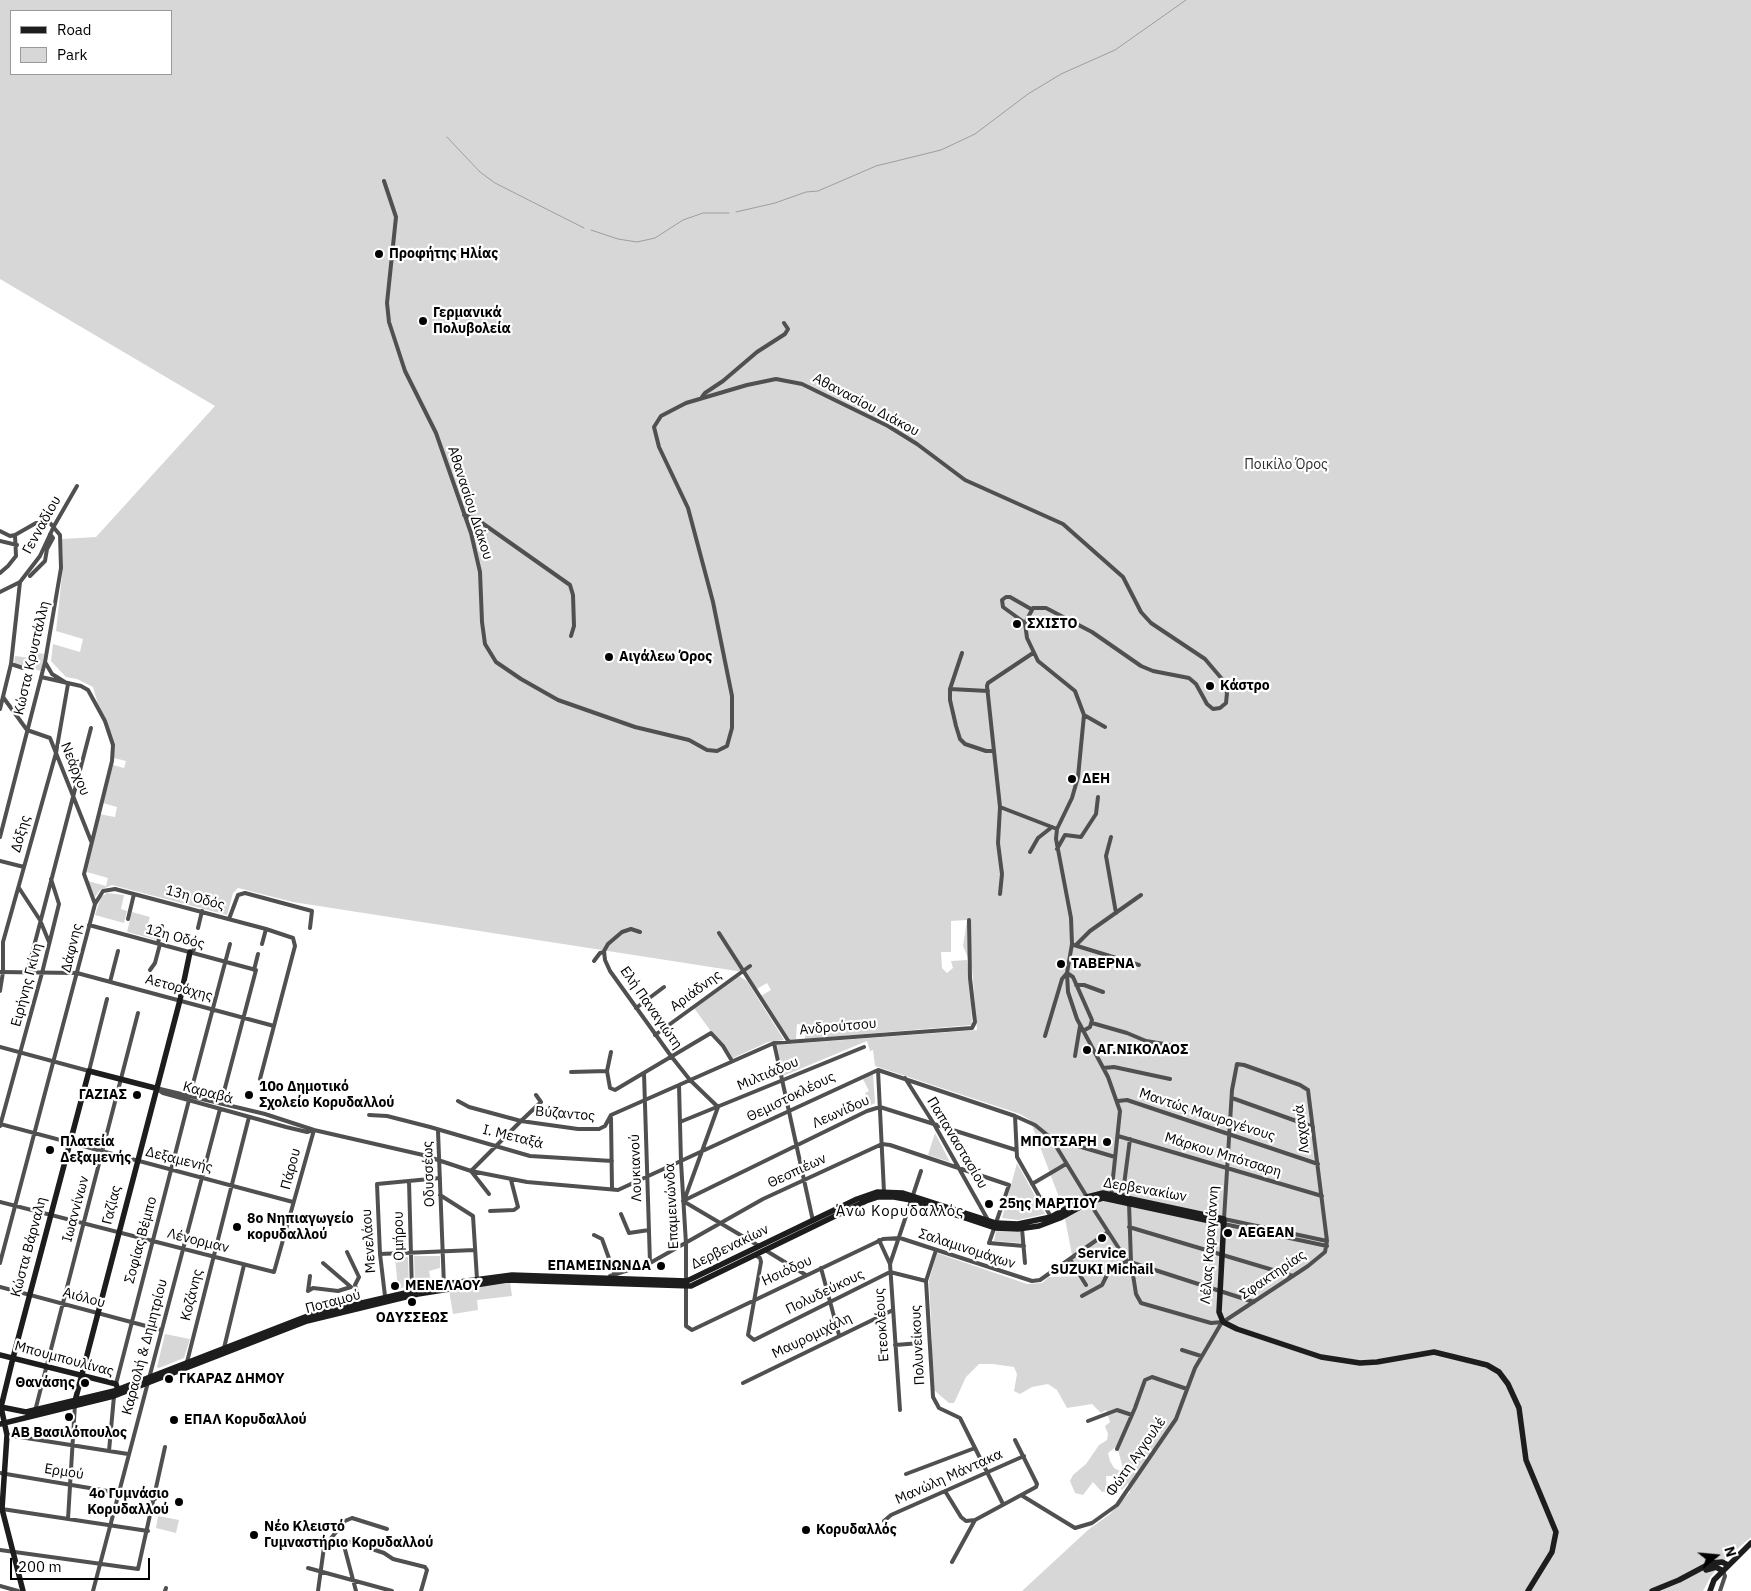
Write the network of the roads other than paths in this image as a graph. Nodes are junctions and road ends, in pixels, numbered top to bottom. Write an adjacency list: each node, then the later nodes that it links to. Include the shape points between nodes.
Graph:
1 (384, 181): 5 (street, Αθανασίου Διάκου, via 396,217 387,303 389,322 405,371 436,433)
2 (784, 323): 3 (street, via 788,329 785,334 757,352)
3 (702, 397): 5 (street, Αθανασίου Διάκου, via 666,413 657,421 654,431 688,508 726,661 732,696 732,728 729,743 724,749 707,750 689,740 635,727 558,700 496,662 483,639 480,572); 16 (street, Αθανασίου Διάκου, via 767,380 784,379 802,384 888,426 965,480 1064,524 1123,578 1141,612 1151,623 1210,664 1224,682 1226,703 1213,709 1189,678 1145,668 1092,632 1046,608 1038,606)
4 (77, 486): 6 (street, Γενναδίου)
5 (464, 514): 18 (street, via 475,518 570,585 574,626)
6 (54, 526): 8 (street, Γενναδίου); 9 (street, via 41,522); 21 (street, Κώστα Κρυστάλλη, via 61,542 61,568)
7 (0, 531): 9 (street)
8 (50, 534): 13 (street, via 54,538 47,549 45,561); 14 (street, Γενναδίου, via 42,552)
9 (15, 535): 11 (street)
10 (0, 541): 11 (street)
11 (17, 545): 12 (street, via 12,561)
12 (0, 572)
13 (30, 576)
14 (20, 582): 15 (street, Γενναδίου); 22 (street)
15 (0, 592)
16 (1031, 610): 17 (street); 17 (street, via 1010,597 1002,600 1003,607)
17 (1025, 623): 20 (street)
18 (571, 636)
19 (962, 653): 26 (street)
20 (1033, 653): 27 (street, via 988,683); 30 (street, via 1044,669 1075,691)
21 (45, 662): 24 (street, Κώστα Κρυστάλλη); 25 (street, via 52,674)
22 (11, 664): 23 (street); 28 (street)
23 (23, 668)
24 (41, 677): 25 (street); 33 (street, Κώστα Κρυστάλλη)
25 (68, 684): 35 (street, Δόξης); 42 (street, via 88,690 107,725 113,745 112,761)
26 (950, 689): 27 (street); 34 (street, via 960,739 965,744)
27 (988, 691): 34 (street)
28 (3, 697): 29 (street); 33 (street)
29 (0, 709)
30 (1084, 716): 31 (street); 39 (street, via 1077,780 1072,798)
31 (1105, 727)
32 (91, 728): 36 (street, Ειρήνης Γκίνη)
33 (27, 730): 35 (street, Νεάρχου, via 50,738); 41 (street, Κώστα Κρυστάλλη)
34 (994, 751): 38 (street)
35 (56, 753): 36 (street, Νεάρχου); 46 (street, Δόξης)
36 (73, 794): 42 (street, Νεάρχου); 47 (street, Ειρήνης Γκίνη)
37 (1098, 797): 43 (street, via 1096,814 1081,837 1065,835)
38 (1000, 807): 39 (street); 50 (street)
39 (1055, 828): 43 (street); 44 (street, via 1038,838)
40 (1111, 837): 54 (street, via 1106,856)
41 (0, 838)
42 (91, 842): 52 (street, via 84,878)
43 (1057, 849): 71 (street)
44 (1030, 852)
45 (0, 861): 46 (street)
46 (24, 867): 48 (street, Δόξης)
47 (51, 879): 57 (street, Ειρήνης Γκίνη); 67 (street, Ειρήνης Γκίνη, via 59,904)
48 (19, 888): 57 (street); 72 (street, Δόξης)
49 (134, 894): 52 (street, 13η Οδός, via 107,889 99,894); 53 (street, 13η Οδός); 55 (street)
50 (1000, 894)
51 (1141, 895): 54 (street)
52 (95, 904): 59 (street, Δάφνης)
53 (202, 911): 56 (street, 13η Οδός); 61 (street)
54 (1116, 913): 71 (street)
55 (128, 919)
56 (229, 919): 62 (street, 13η Οδός); 63 (street, via 238,895 245,893 312,911)
57 (40, 920): 67 (street); 85 (street, Ειρήνης Γκίνη)
58 (969, 920): 106 (street, Ανδρούτσου, via 975,1022 972,1028)
59 (89, 925): 68 (street, 12η Οδός); 87 (street, Δάφνης)
60 (162, 926): 68 (street)
61 (198, 928)
62 (266, 928): 70 (street); 101 (street, 13η Οδός, via 294,940)
63 (310, 928)
64 (640, 932): 74 (street, via 631,929 622,932)
65 (718, 932): 83 (street)
66 (196, 938): 75 (street, Γαζίας)
67 (50, 943): 86 (street, Ειρήνης Γκίνη)
68 (159, 944): 75 (street, 12η Οδός); 81 (street)
69 (230, 944): 78 (street, Σοφίας Βέμπο)
70 (262, 944)
71 (1074, 945): 79 (street); 88 (street)
72 (1, 951): 84 (street, Δόξης)
73 (118, 951): 89 (street)
74 (604, 952): 77 (street); 96 (street, Ελή Παναγιώτη, via 610,972)
75 (192, 953): 78 (street, 12η Οδός); 95 (street, Γαζίας)
76 (258, 954): 82 (street)
77 (594, 960)
78 (226, 963): 82 (street, 12η Οδός); 97 (street, Σοφίας Βέμπο)
79 (1139, 965)
80 (750, 966): 83 (street, Αριάδνης)
81 (150, 970)
82 (255, 970): 99 (street)
83 (742, 971): 104 (street, Αριάδνης); 106 (street)
84 (2, 972): 85 (street, Αετοράχης); 92 (street, Δόξης)
85 (27, 973): 86 (street, Αετοράχης)
86 (42, 973): 87 (street, Αετοράχης); 112 (street, Ειρήνης Γκίνη)
87 (77, 973): 89 (street, Αετοράχης); 115 (street, Δάφνης)
88 (1066, 973): 90 (street, via 1071,975); 102 (street, via 1068,992); 105 (street)
89 (110, 982): 95 (street, Αετοράχης)
90 (1076, 985): 93 (street); 100 (street)
91 (664, 987): 96 (street)
92 (0, 991)
93 (1103, 992)
94 (107, 999): 120 (street, Κώστα Βάρναλη)
95 (180, 1000): 97 (street, Αετοράχης); 131 (street, Γαζίας)
96 (636, 1008): 104 (street, Ελή Παναγιώτη)
97 (213, 1009): 99 (street, Αετοράχης); 133 (street, Σοφίας Βέμπο)
98 (138, 1013): 125 (street, Ιωαννίνων)
99 (243, 1017): 101 (street, Αετοράχης); 138 (street)
100 (1092, 1023): 103 (street); 108 (street)
101 (274, 1026): 126 (street)
102 (1080, 1026): 103 (street); 114 (street)
103 (1083, 1031): 118 (street)
104 (655, 1035): 113 (street, Ελή Παναγιώτη)
105 (1045, 1036)
106 (789, 1042): 107 (street, Ανδρούτσου)
107 (774, 1043): 116 (street, Ανδρούτσου); 127 (street)
108 (1170, 1045)
109 (864, 1046): 127 (street, Μιλτιάδου)
110 (0, 1047): 112 (street, Καραβά)
111 (611, 1052): 121 (street)
112 (21, 1053): 115 (street, Καραβά); 150 (street, Ειρήνης Γκίνη)
113 (670, 1056): 116 (street, via 711,1033); 123 (street); 129 (street, Ελή Παναγιώτη)
114 (1075, 1056)
115 (54, 1062): 120 (street, Καραβά); 154 (street, Δάφνης)
116 (732, 1062): 129 (street, Ανδρούτσου)
117 (1237, 1064): 134 (street, Λέλας Καραγιάννη); 151 (street, Λαχανά, via 1304,1087 1309,1094)
118 (1102, 1068): 128 (street, via 1114,1067); 137 (street)
119 (878, 1070): 124 (street); 140 (street); 142 (street, Θεμιστοκλέους)
120 (89, 1071): 125 (street, Καραβά); 159 (street, Κώστα Βάρναλη)
121 (607, 1071): 122 (street); 123 (street, via 612,1090)
122 (571, 1072)
123 (644, 1073): 135 (street, Λουκιανού)
124 (905, 1078): 145 (street); 149 (street, Παπαναστασίου)
125 (121, 1079): 131 (street, Καραβά); 164 (street, Ιωαννίνων)
126 (260, 1079)
127 (782, 1079): 139 (street, Μιλτιάδου); 142 (street)
128 (1170, 1079)
129 (690, 1080): 130 (street, Ανδρούτσου); 139 (street, Ελή Παναγιώτη)
130 (679, 1084): 135 (street, Ανδρούτσου); 148 (street, Επαμεινώνδα)
131 (156, 1088): 133 (street, Καραβά); 168 (street, Γαζίας)
132 (536, 1094): 147 (street, via 540,1102)
133 (189, 1098): 138 (street, Καραβά); 141 (street, Καραβά); 175 (street, Σοφίας Βέμπο)
134 (1232, 1098): 151 (street); 155 (street, Λέλας Καραγιάννη)
135 (645, 1100): 144 (street, Ανδρούτσου); 178 (street, Λουκιανού)
136 (458, 1101): 147 (street, via 469,1108)
137 (1118, 1101): 155 (street, Μαντώς Μαυρογένους, via 1127,1100); 156 (street)
138 (221, 1103): 152 (street, Καραβά)
139 (718, 1106): 148 (street, Μιλτιάδου); 165 (street)
140 (880, 1107): 149 (street, Λεωνίδου); 160 (street); 162 (street, Λεωνίδου)
141 (220, 1109): 146 (street, Καραβά); 179 (street, Καραολή & Δημητρίου)
142 (789, 1111): 162 (street); 165 (street, Θεμιστοκλέους)
143 (369, 1114): 153 (street, Οδυσσέως)
144 (611, 1115): 147 (street, Βύζαντος, via 605,1126 599,1129); 169 (street)
145 (1015, 1116): 157 (street, via 1035,1125); 163 (street)
146 (250, 1117): 152 (street, Καραβά, via 306,1132); 185 (street, Κοζάνης)
147 (522, 1121): 161 (street, Βύζαντος)
148 (680, 1122): 170 (street, Επαμεινώνδα)
149 (934, 1124): 163 (street, Λεωνίδου); 173 (street, Παπαναστασίου)
150 (0, 1125): 154 (street, Δεξαμενής)
151 (1313, 1127): 172 (street, Λαχανά)
152 (314, 1130): 167 (street, Καραβά); 197 (street, Πάρου)
153 (438, 1131): 161 (street, Ι. Μεταξά); 167 (street, Οδυσσέως)
154 (35, 1133): 159 (street, Δεξαμενής); 199 (street, Δάφνης)
155 (1230, 1135): 172 (street, Μαντώς Μαυρογένους); 174 (street, Λέλας Καραγιάννη)
156 (1118, 1136): 158 (street, Μάρκου Μπότσαρη); 166 (street)
157 (1051, 1138): 166 (street); 171 (street)
158 (1130, 1139): 174 (street, Μάρκου Μπότσαρη); 194 (street)
159 (70, 1142): 164 (street, Δεξαμενής); 202 (street, Κώστα Βάρναλη)
160 (882, 1144): 173 (street); 182 (street, Θεσπιέων); 187 (street)
161 (499, 1145): 169 (street, Ι. Μεταξά, via 530,1156); 176 (street, Βύζαντος)
162 (796, 1145): 182 (street); 195 (street, Λεωνίδου)
163 (1016, 1150): 184 (street)
164 (102, 1152): 168 (street, Δεξαμενής); 208 (street, Ιωαννίνων)
165 (702, 1152): 170 (street, Θεμιστοκλέους); 195 (street)
166 (1115, 1157): 191 (street)
167 (438, 1160): 176 (street, Καραβά); 180 (street, Οδυσσέως)
168 (137, 1161): 175 (street, Δεξαμενής); 213 (street, Γαζίας)
169 (612, 1161): 186 (street)
170 (681, 1162): 178 (street, Θεμιστοκλέους); 195 (street, Επαμεινώνδα)
171 (1066, 1164): 184 (street); 193 (street)
172 (1318, 1164): 190 (street, Λαχανά)
173 (959, 1168): 205 (street, Παπαναστασίου); 209 (street, via 1009,1185)
174 (1228, 1169): 190 (street, Μάρκου Μπότσαρη); 206 (street, Λέλας Καραγιάννη)
175 (171, 1170): 179 (street, Δεξαμενής); 218 (street, Σοφίας Βέμπο)
176 (471, 1171): 181 (street, Θεμιστοκλέους); 188 (street)
177 (921, 1171): 192 (street)
178 (648, 1177): 186 (street, Θεμιστοκλέους, via 624,1189); 212 (street, Λουκιανού)
179 (202, 1178): 185 (street, Δεξαμενής); 223 (street, Καραολή & Δημητρίου)
180 (440, 1178): 183 (street); 189 (street, Οδυσσέως)
181 (511, 1180): 186 (street, Θεμιστοκλέους); 200 (street, via 518,1207)
182 (804, 1180): 204 (street); 207 (street, Θεσπιέων)
183 (409, 1181): 228 (street, Ομήρου); 229 (street, Μενελάου, via 377,1184)
184 (1032, 1184): 203 (street)
185 (232, 1185): 197 (street, Δεξαμενής); 232 (street, Κοζάνης)
186 (612, 1189)
187 (884, 1192): 192 (street, Δερβενακίων); 204 (street, Δερβενακίων, via 863,1196)
188 (489, 1194)
189 (440, 1195): 224 (street, via 473,1216); 226 (street, Οδυσσέως)
190 (1322, 1196): 220 (street, Λαχανά)
191 (1111, 1197): 193 (street, Δερβενακίων, via 1097,1193); 194 (street, Δερβενακίων)
192 (912, 1198): 205 (street, Δερβενακίων); 209 (street, Δερβενακίων); 216 (street); 222 (street, Δερβενακίων, via 872,1199)
193 (1088, 1199): 203 (street, Δερβενακίων); 211 (street, Δερβενακίων, via 1053,1221); 214 (street)
194 (1122, 1199): 198 (street, Δερβενακίων); 206 (street, Δερβενακίων)
195 (683, 1200): 207 (street); 219 (street, Επαμεινώνδα)
196 (0, 1202): 199 (street, Λένορμαν)
197 (293, 1202): 242 (street, Πάρου)
198 (1129, 1203): 206 (street, Δερβενακίων); 210 (street)
199 (15, 1206): 202 (street, Λένορμαν); 235 (street, Δάφνης)
200 (490, 1211)
201 (621, 1214): 212 (street, via 629,1233)
202 (50, 1215): 208 (street, Λένορμαν); 258 (street, Κώστα Βάρναλη)
203 (1051, 1216): 209 (street, Δερβενακίων, via 1023,1224)
204 (813, 1221): 222 (street, Δερβενακίων)
205 (988, 1221): 209 (street, Δερβενακίων)
206 (1224, 1221): 220 (street, Δερβενακίων); 231 (street, Λέλας Καραγιάννη)
207 (719, 1222): 219 (street, Θεσπιέων); 222 (street)
208 (83, 1224): 213 (street, Λένορμαν); 265 (street, Ιωαννίνων)
209 (995, 1226): 211 (street, Δερβενακίων); 221 (street, via 989,1243)
210 (1130, 1227): 231 (street); 234 (street)
211 (1022, 1229): 221 (street)
212 (649, 1230): 237 (street, Λουκιανού)
213 (118, 1232): 218 (street, Λένορμαν); 267 (street, Γαζίας)
214 (1108, 1232): 233 (street); 234 (street)
215 (594, 1235): 244 (street, via 602,1239)
216 (900, 1238): 217 (street, Ησιόδου); 225 (street, Σαλαμινομάχων); 239 (street)
217 (879, 1240): 239 (street, Ετεοκλέους); 241 (street, Ησιόδου)
218 (152, 1241): 223 (street, Λένορμαν); 268 (street, Σοφίας Βέμπο)
219 (686, 1244): 237 (street, Θεσπιέων); 251 (street, Επαμεινώνδα)
220 (1327, 1244): 247 (street, Σφακτηρίας, via 1322,1255)
221 (1024, 1246): 238 (street)
222 (762, 1248): 230 (street, Δερβενακίων); 245 (street); 251 (street, Δερβενακίων)
223 (183, 1249): 232 (street, Λένορμαν); 271 (street, Καραολή & Δημητρίου)
224 (475, 1250): 226 (street); 249 (street)
225 (936, 1250): 233 (street, Σαλαμινομάχων, via 1028,1280 1040,1280); 250 (street, Πολυνείκους)
226 (443, 1251): 228 (street); 254 (street, Οδυσσέως)
227 (347, 1252): 253 (street, via 359,1277)
228 (411, 1253): 229 (street); 256 (street, Ομήρου)
229 (380, 1254): 259 (street, Μενελάου)
230 (754, 1255): 251 (street, Δερβενακίων); 261 (street, via 761,1262)
231 (1223, 1256): 247 (street); 257 (street, Λέλας Καραγιάννη)
232 (213, 1257): 240 (street, Λένορμαν); 280 (street, Κοζάνης)
233 (1070, 1259): 252 (street)
234 (1129, 1262): 257 (street); 260 (street, via 1108,1275 1102,1285); 269 (street, via 1136,1294 1142,1303 1211,1323)
235 (0, 1263)
236 (323, 1263): 253 (street)
237 (650, 1263): 244 (street, Θεσπιέων)
238 (1025, 1263)
239 (890, 1264): 243 (street, Ετεοκλέους)
240 (244, 1265): 242 (street, Λένορμαν); 275 (street)
241 (821, 1268): 245 (street, Ησιόδου); 263 (street)
242 (274, 1272)
243 (890, 1272): 250 (street); 263 (street, Πολυδεύκους); 266 (street, Ετεοκλέους)
244 (615, 1275): 248 (street, Θεσπιέων)
245 (806, 1275): 261 (street, Ησιόδου)
246 (310, 1276): 253 (street, via 308,1290 338,1291)
247 (1292, 1276): 264 (street, Σφακτηρίας)
248 (603, 1278): 249 (street, Ποταμού, via 512,1275); 251 (street, Ποταμού)
249 (477, 1279): 254 (street, Ποταμού)
250 (926, 1281): 299 (street, Πολυνείκους, via 933,1397 939,1408 960,1418)
251 (687, 1284): 254 (street, Ποταμού, via 518,1280); 270 (street, Επαμεινώνδα)
252 (1086, 1285)
253 (353, 1286): 262 (street)
254 (444, 1286): 256 (street, Ποταμού); 283 (street, Ποταμού, via 312,1319)
255 (0, 1288): 258 (street, Αιόλου)
256 (412, 1291): 259 (street, Ποταμού)
257 (1220, 1291): 264 (street); 269 (street, Λέλας Καραγιάννη, via 1219,1312)
258 (29, 1295): 265 (street, Αιόλου); 279 (street, Κώστα Βάρναλη)
259 (385, 1296): 262 (street, Ποταμού)
260 (1082, 1296)
261 (754, 1299): 263 (street, Πολυδεύκους, via 748,1335 754,1340); 270 (street, Ησιόδου, via 692,1330)
262 (360, 1302): 275 (street, Ποταμού, via 305,1316)
263 (830, 1302): 272 (street)
264 (1254, 1302): 269 (street, Σφακτηρίας)
265 (62, 1304): 267 (street, Αιόλου); 281 (street, Ιωαννίνων)
266 (893, 1310): 272 (street, Μαυρομιχάλη); 274 (street, Ετεοκλέους)
267 (98, 1314): 268 (street, Αιόλου); 282 (street, Γαζίας)
268 (131, 1322): 271 (street, Αιόλου); 285 (street, Σοφίας Βέμπο)
269 (1223, 1322): 278 (street, Φώτη Αγγουλέ); 345 (street, Λέλας Καραγιάννη, via 1321,1357 1360,1363 1434,1352 1499,1372 1519,1408 1526,1460 1556,1532 1552,1552)
270 (686, 1326)
271 (161, 1330): 283 (street, Καραολή & Δημητρίου)
272 (839, 1335): 284 (street, Μαυρομιχάλη)
273 (922, 1343): 274 (street)
274 (895, 1345): 290 (street, Ετεοκλέους)
275 (224, 1348): 280 (street, Ποταμού)
276 (1182, 1350): 278 (street)
277 (0, 1355): 279 (street, Μπουμπουλίνας)
278 (1202, 1356): 286 (street, Φώτη Αγγουλέ)
279 (13, 1358): 281 (street, Μπουμπουλίνας); 289 (street, Κώστα Βάρναλη)
280 (187, 1362): 283 (street, Ποταμού)
281 (46, 1367): 282 (street, Μπουμπουλίνας); 291 (street, Ιωαννίνων)
282 (82, 1376): 285 (street, Μπουμπουλίνας); 288 (street, Γαζίας)
283 (148, 1380): 285 (street, Ποταμού); 287 (street, Ποταμού); 302 (street, Καραολή & Δημητρίου)
284 (743, 1383)
285 (117, 1387): 288 (street, Ποταμού)
286 (1187, 1389): 292 (street, via 1148,1378 1143,1382); 310 (street, Φώτη Αγγουλέ, via 1176,1419 1130,1489 1117,1505 1092,1523 1080,1528 1070,1527)
287 (114, 1396): 288 (street, Ποταμού); 301 (street)
288 (75, 1404): 291 (street, Ποταμού); 294 (street, Ποταμού); 297 (street)
289 (0, 1407): 291 (street, Ποταμού, via 21,1412); 294 (street, Κώστα Βάρναλη)
290 (900, 1410)
291 (35, 1411)
292 (1132, 1415): 293 (street, via 1117,1410); 300 (street)
293 (1088, 1421)
294 (2, 1423): 295 (street, Κώστα Βάρναλη)
295 (7, 1435): 297 (street); 304 (street, Κώστα Βάρναλη)
296 (1016, 1440): 303 (street)
297 (72, 1446): 301 (street); 307 (street)
298 (165, 1447): 311 (street)
299 (975, 1448): 305 (street, Πολυνείκους); 306 (street)
300 (1117, 1449)
301 (109, 1451): 302 (street)
302 (128, 1454): 309 (street, Καραολή & Δημητρίου)
303 (1024, 1456): 305 (street, Μανώλη Μάντακα); 310 (street, via 1037,1486)
304 (2, 1473): 307 (street, Ερμού); 313 (street, Κώστα Βάρναλη)
305 (987, 1473): 308 (street, Μανώλη Μάντακα); 312 (street, Πολυνείκους)
306 (906, 1474)
307 (69, 1484): 309 (street, Ερμού); 314 (street)
308 (946, 1491): 315 (street, via 964,1520); 316 (street, Μανώλη Μάντακα, via 890,1515)
309 (119, 1492): 311 (street, Ερμού); 317 (street, Καραολή & Δημητρίου)
310 (1021, 1495): 312 (street)
311 (155, 1499): 319 (street)
312 (1003, 1504): 315 (street)
313 (1, 1509): 314 (street); 326 (street, Κώστα Βάρναλη)
314 (68, 1519): 317 (street)
315 (975, 1520): 328 (street)
316 (884, 1521)
317 (110, 1526): 319 (street); 327 (street, Καραολή & Δημητρίου)
318 (387, 1529): 320 (street, via 350,1518)
319 (148, 1531): 327 (street, via 138,1569)
320 (328, 1541): 321 (street); 333 (street, via 324,1547)
321 (343, 1542): 335 (street); 344 (street, via 356,1543 426,1568)
322 (1751, 1543): 323 (street)
323 (1744, 1549): 325 (street); 329 (street)
324 (0, 1550): 326 (street)
325 (1751, 1551)
326 (12, 1552): 327 (street); 339 (street, Κώστα Βάρναλη)
327 (100, 1562): 340 (street, Καραολή & Δημητρίου)
328 (952, 1562)
329 (1728, 1565): 332 (street); 334 (street, via 1711,1563)
330 (308, 1568): 333 (street)
331 (1706, 1569): 332 (street, via 1716,1567); 334 (street); 336 (street, via 1712,1573)
332 (1723, 1571): 336 (street); 349 (street, via 1725,1576)
333 (321, 1572): 335 (street); 341 (street)
334 (1690, 1575): 346 (street)
335 (353, 1580): 342 (street); 343 (street)
336 (1713, 1582): 347 (street); 348 (street)
337 (0, 1586): 338 (street)
338 (18, 1591)
339 (23, 1591)
340 (93, 1591)
341 (318, 1591)
342 (356, 1591)
343 (392, 1591)
344 (421, 1591)
345 (1528, 1591)
346 (1652, 1591)
347 (1705, 1591)
348 (1710, 1591)
349 (1720, 1591)

